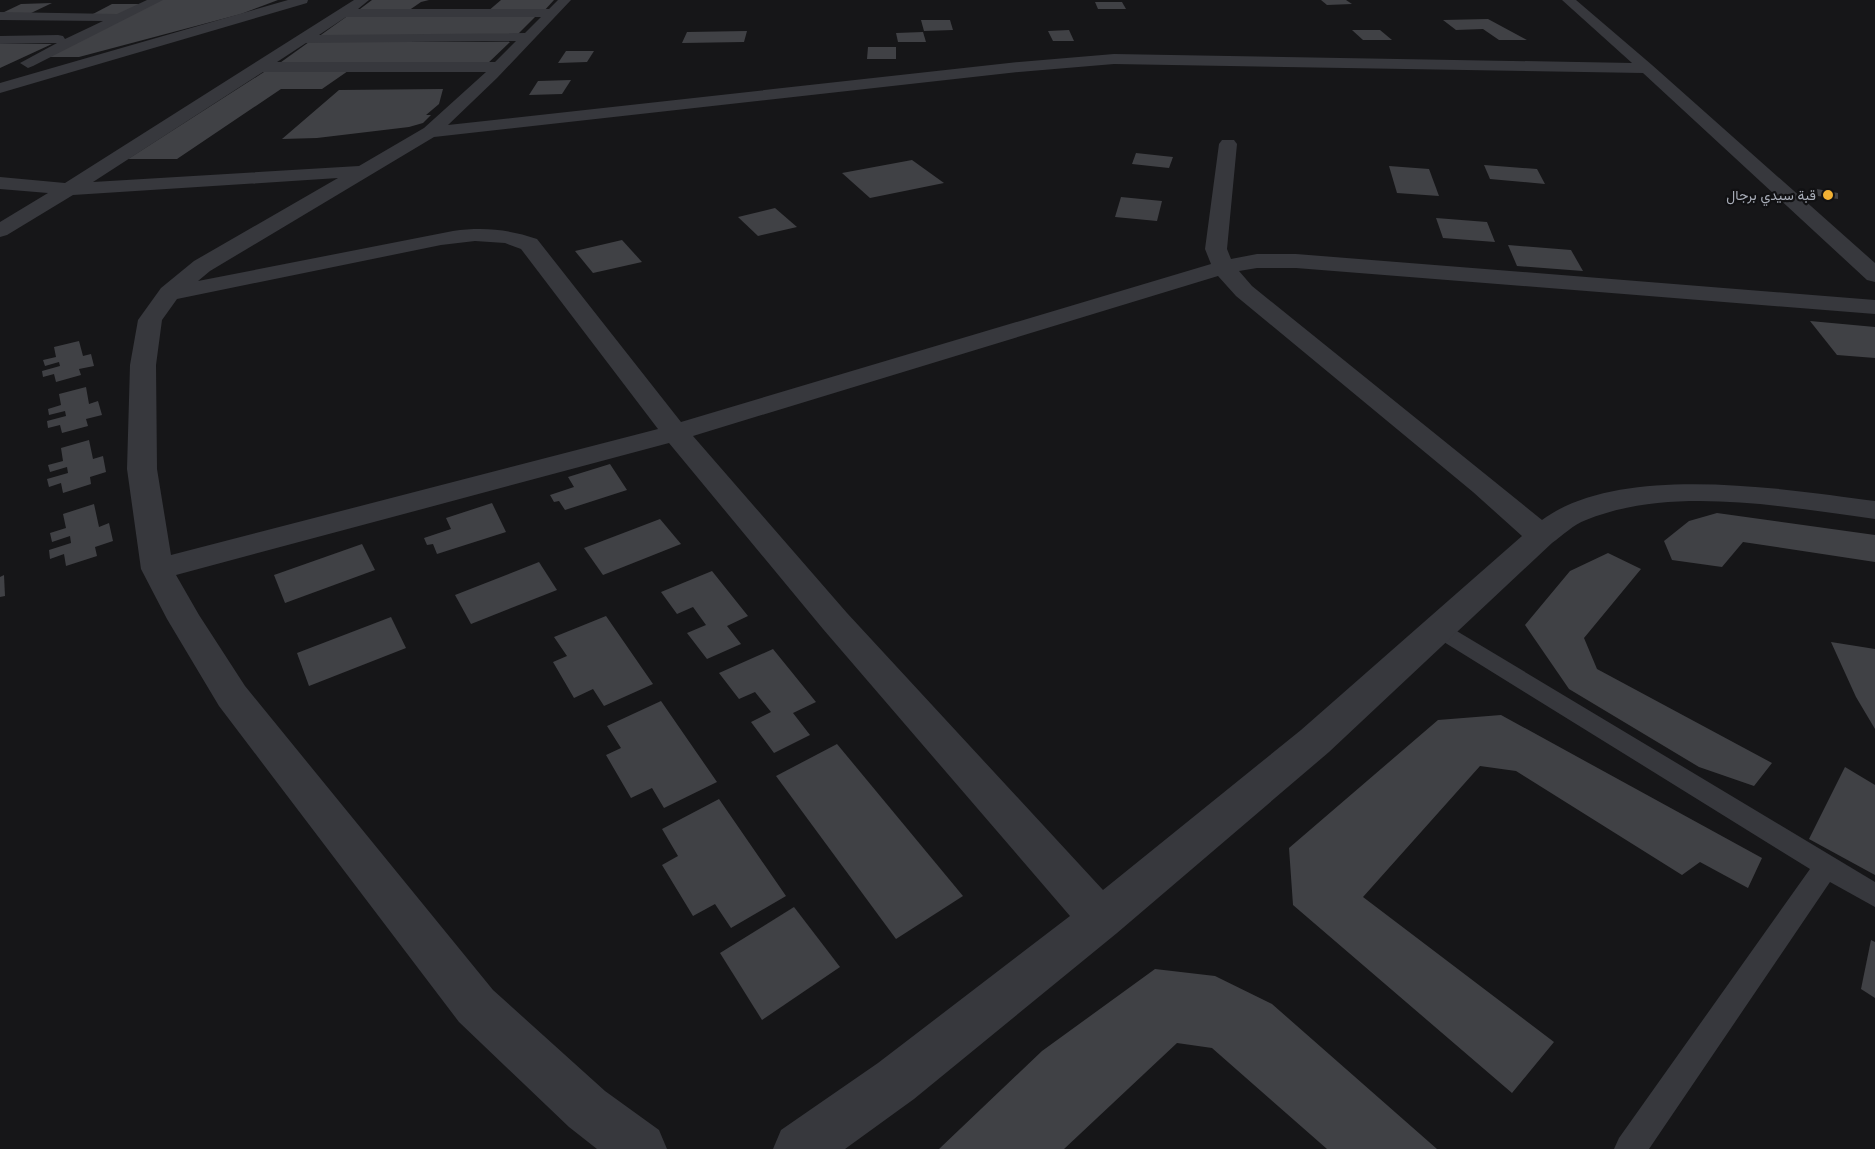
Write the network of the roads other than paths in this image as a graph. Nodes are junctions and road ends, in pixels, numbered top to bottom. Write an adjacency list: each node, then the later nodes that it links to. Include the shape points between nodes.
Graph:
1 (157, 0): 8 (street)
2 (302, 0): 16 (street)
3 (363, 0): 6 (street)
4 (1568, 0): 15 (street)
5 (559, 6): 6 (street); 9 (street)
6 (343, 14): 11 (street)
7 (0, 16): 8 (street)
8 (122, 17): 10 (street)
9 (528, 37): 11 (street); 14 (street)
10 (79, 38): 12 (street); 16 (street, via 10,70)
11 (306, 39): 13 (street)
12 (0, 40)
13 (262, 67): 14 (street); 22 (street)
14 (499, 67): 18 (street)
15 (1647, 68): 18 (street, via 1114,59); 25 (street)
16 (58, 70): 17 (street)
17 (0, 88)
18 (430, 132): 20 (street)
19 (1228, 144): 24 (street, via 1216,249)
20 (363, 170): 22 (street); 26 (street, via 202,266)
21 (0, 183): 22 (street)
22 (71, 189): 23 (street)
23 (0, 231)
24 (1223, 267): 27 (street, via 1257,261 1296,261); 28 (street); 30 (street, via 1244,291)
25 (1875, 275)
26 (169, 293): 28 (street, via 441,239 509,235 530,244); 31 (street, via 150,320 143,365 142,469)
27 (1875, 307)
28 (675, 433): 31 (street); 35 (street, via 835,621)
29 (1875, 510): 30 (street, via 1703,492 1650,496 1606,503 1574,514)
30 (1541, 536): 32 (street)
31 (157, 569): 36 (street, via 232,696 476,1006 587,1109)
32 (1438, 629): 33 (lane); 35 (street, via 1315,741)
33 (1827, 866): 34 (lane); 38 (lane)
34 (1875, 896)
35 (1101, 919): 37 (street, via 896,1081)
36 (640, 1149)
37 (800, 1149)
38 (1630, 1149)

